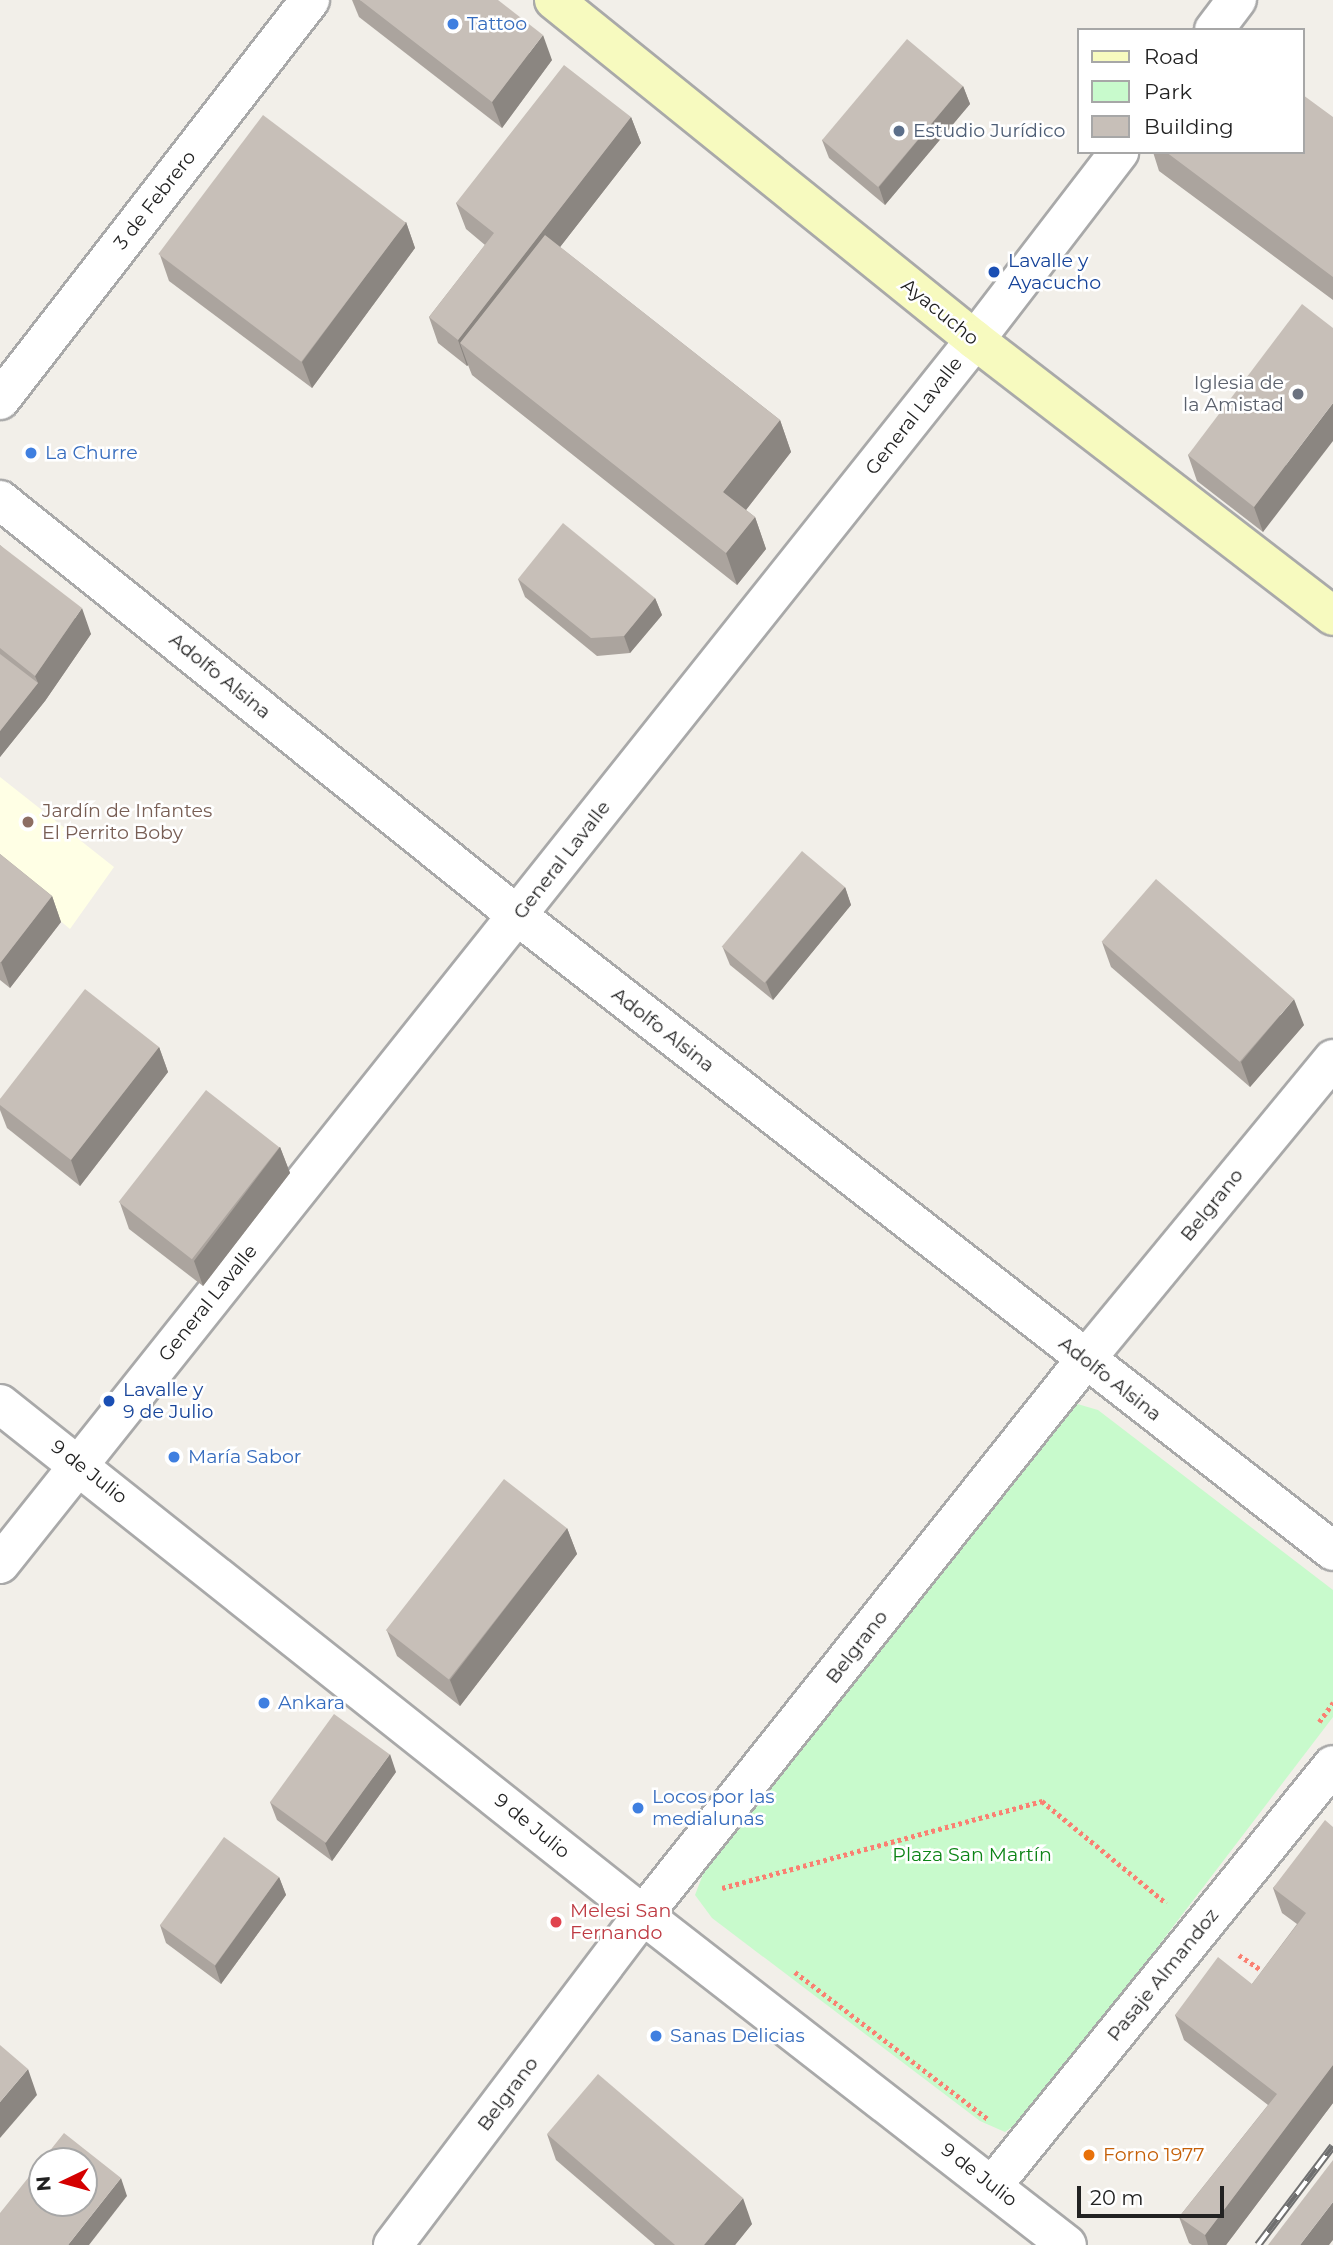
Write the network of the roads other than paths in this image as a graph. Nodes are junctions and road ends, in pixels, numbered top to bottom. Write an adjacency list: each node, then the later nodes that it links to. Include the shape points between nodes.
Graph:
1 (310, 0): 7 (street, 3 de Febrero)
2 (554, 0): 6 (street, Ayacucho)
3 (1237, 0): 4 (street)
4 (1216, 28)
5 (1117, 154): 6 (street, General Lavalle)
6 (975, 340): 9 (street, Ayacucho); 10 (street, General Lavalle)
7 (0, 400)
8 (0, 500): 10 (street, Adolfo Alsina)
9 (1333, 616)
10 (518, 916): 12 (street, Adolfo Alsina); 14 (street, General Lavalle)
11 (1333, 1059): 12 (street, Belgrano)
12 (1085, 1360): 15 (street, Adolfo Alsina); 18 (street, Belgrano)
13 (0, 1404): 14 (street, 9 de Julio)
14 (78, 1463): 16 (street, General Lavalle); 18 (street, 9 de Julio)
15 (1333, 1551)
16 (0, 1564)
17 (1333, 1765): 19 (street, Pasaje Almandoz)
18 (643, 1915): 19 (street, 9 de Julio); 20 (street, Belgrano)
19 (993, 2185): 21 (street, 9 de Julio)
20 (393, 2245)
21 (1067, 2245)

